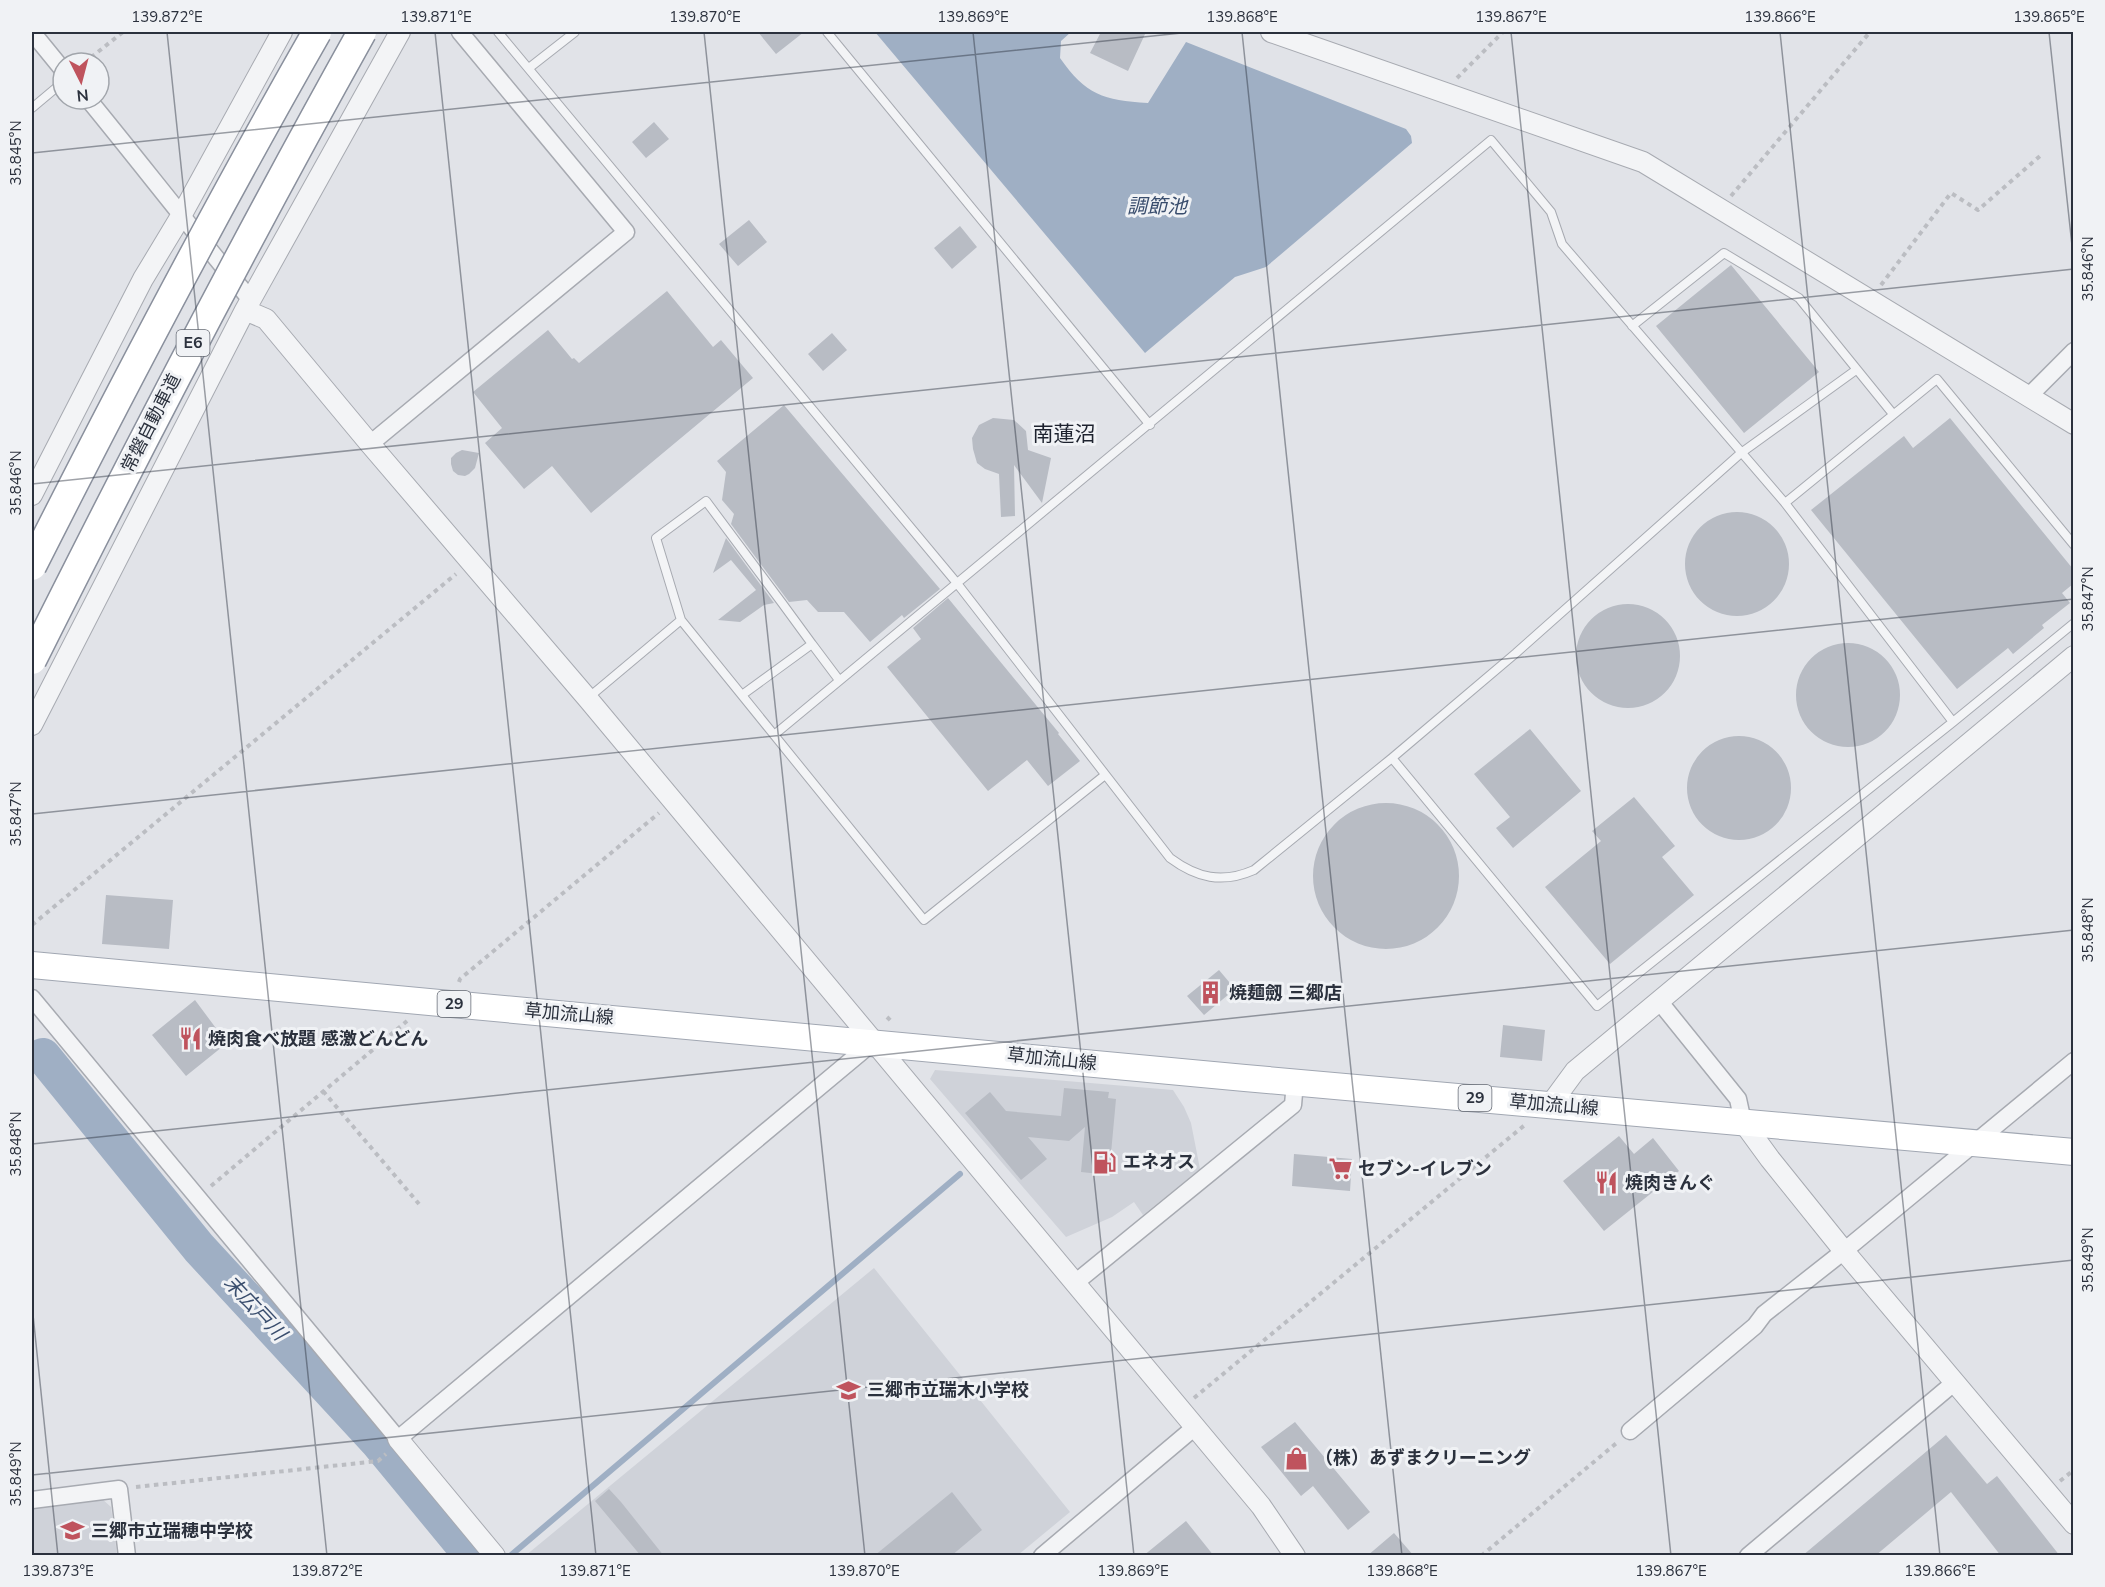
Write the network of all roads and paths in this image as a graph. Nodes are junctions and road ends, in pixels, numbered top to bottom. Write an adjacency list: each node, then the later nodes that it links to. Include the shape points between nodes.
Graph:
1 (32, 32): 15 (street)
2 (123, 32): 14 (path)
3 (282, 32): 23 (street)
4 (317, 32): 39 (highway, E6, bridge, via 121,389)
5 (362, 32): 45 (highway, 常磐自動車道 / E6, bridge, via 172,381)
6 (400, 32): 25 (street)
7 (460, 32): 33 (street, via 627,232)
8 (498, 32): 16 (lane)
9 (575, 32): 16 (lane)
10 (827, 32): 32 (lane)
11 (1271, 32): 18 (street)
12 (1503, 32): 18 (path)
13 (1870, 32): 22 (path)
14 (100, 51)
15 (51, 55)
16 (529, 68): 40 (lane)
17 (51, 92): 19 (lane)
18 (1444, 92): 22 (street, via 1643,162)
19 (32, 108)
20 (98, 111): 23 (street)
21 (2040, 156): 24 (path, via 1978,210 1951,193)
22 (1719, 210): 24 (street)
23 (181, 216): 25 (street); 35 (street, via 143,279)
24 (1869, 301): 29 (street)
25 (248, 305): 33 (street, via 266,319); 50 (street)
26 (1632, 326): 28 (lane, via 1724,253 1799,298); 32 (lane, via 1562,244 1551,212 1491,140); 34 (lane)
27 (2073, 351): 29 (street)
28 (1856, 370): 30 (lane); 34 (lane)
29 (2029, 396): 31 (street)
30 (1893, 414): 36 (lane); 37 (lane, via 1937,379)
31 (2073, 424)
32 (1150, 425): 40 (lane)
33 (370, 444): 38 (street)
34 (1741, 453): 36 (lane); 52 (lane)
35 (32, 495)
36 (1785, 503): 49 (lane)
37 (2073, 545)
38 (471, 562): 48 (street); 55 (path)
39 (32, 566)
40 (956, 582): 46 (lane); 53 (lane)
41 (681, 620): 43 (lane, via 656,538 706,501); 47 (lane); 48 (lane)
42 (2073, 623): 49 (lane)
43 (812, 644): 46 (lane); 47 (lane)
44 (2073, 656): 58 (street)
45 (32, 660)
46 (839, 680): 51 (lane)
47 (742, 695): 51 (lane)
48 (588, 699): 54 (street)
49 (1953, 722): 52 (lane, via 1598,1006)
50 (32, 725)
51 (774, 735): 53 (lane, via 924,920)
52 (1392, 758): 53 (lane, via 1254,870 1239,877 1188,872 1170,858)
53 (1105, 775)
54 (674, 801): 59 (path, via 460,979); 60 (street)
55 (32, 925)
56 (32, 965): 59 (main road, 草加流山線 / 29)
57 (32, 998): 68 (street)
58 (1659, 1001): 64 (street, via 1575,1071); 65 (street, via 1738,1099)
59 (443, 1002): 60 (main road, 草加流山線 / 29); 63 (path)
60 (874, 1044): 62 (main road, 草加流山線 / 29); 71 (street); 76 (street)
61 (2073, 1061): 66 (street)
62 (1295, 1082): 64 (main road, 草加流山線 / 29); 71 (street, via 1293,1106)
63 (323, 1092): 68 (path); 69 (path)
64 (1550, 1105): 65 (main road, 草加流山線 / 29); 73 (path)
65 (1743, 1122): 66 (main road, 草加流山線 / 29); 70 (street)
66 (1975, 1143): 67 (main road, 草加流山線 / 29); 70 (street)
67 (2073, 1152)
68 (197, 1197): 76 (street)
69 (419, 1204)
70 (1844, 1251): 72 (street); 75 (street, via 1764,1314 1755,1326)
71 (1075, 1283): 73 (street)
72 (1955, 1382): 80 (street); 86 (street)
73 (1179, 1410): 74 (street)
74 (1195, 1427): 83 (street); 84 (street, via 1261,1506)
75 (1630, 1431): 85 (path)
76 (398, 1439): 82 (street)
77 (378, 1461): 78 (path)
78 (119, 1489): 79 (street); 81 (street)
79 (32, 1500)
80 (2073, 1524)
81 (127, 1556)
82 (495, 1556)
83 (1042, 1556)
84 (1295, 1556)
85 (1481, 1556)
86 (1748, 1556)

